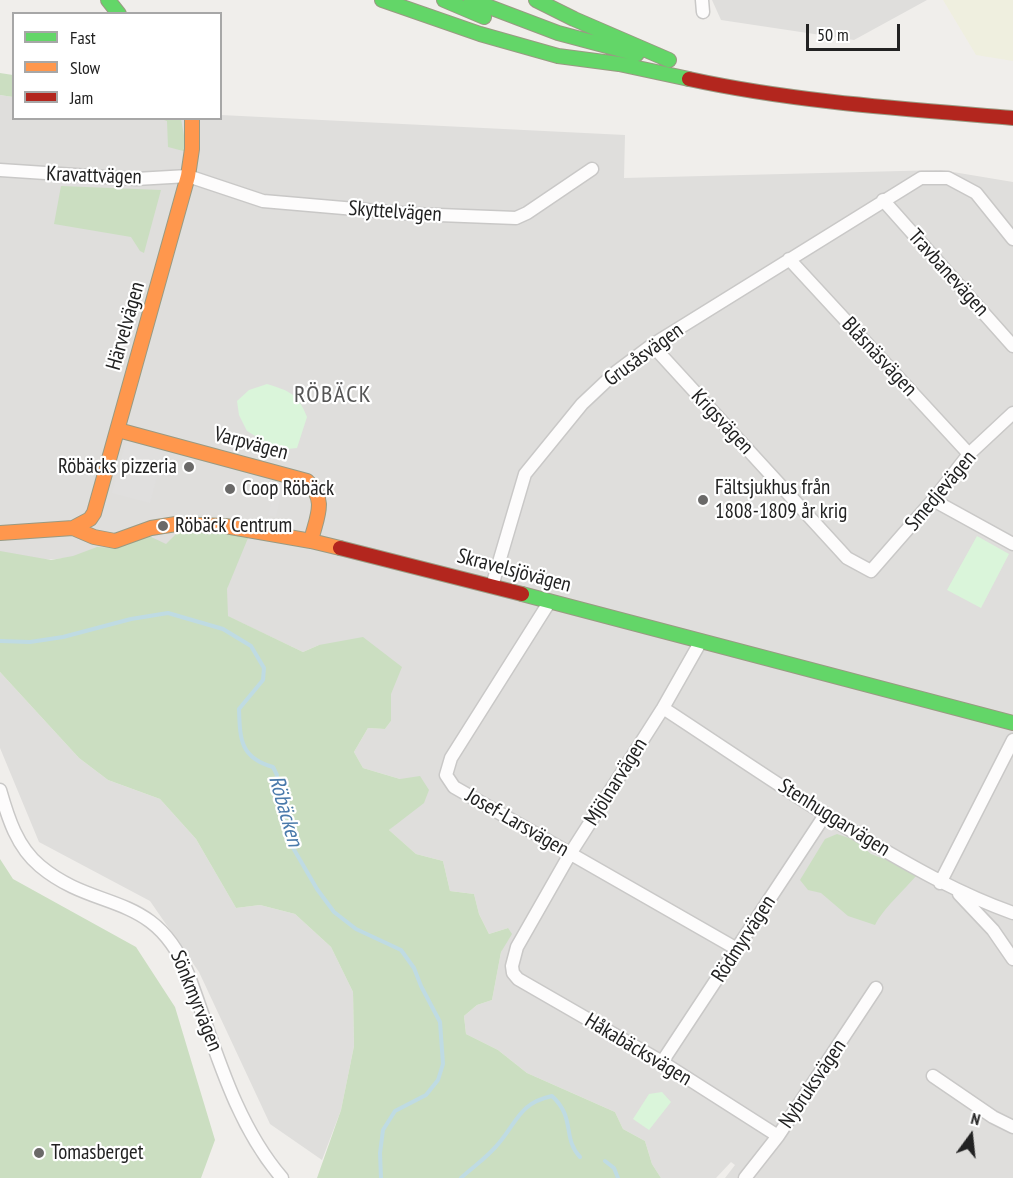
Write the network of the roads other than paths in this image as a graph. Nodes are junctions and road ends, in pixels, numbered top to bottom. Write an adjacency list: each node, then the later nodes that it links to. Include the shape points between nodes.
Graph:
1 (108, 0): 6 (main road)
2 (382, 0): 7 (main road, via 547,53)
3 (444, 0): 7 (main road)
4 (471, 0): 5 (main road, via 558,33 675,62)
5 (536, 0)
6 (117, 12)
7 (619, 64): 10 (main road, via 734,89 891,108)
8 (703, 68): 9 (main road)
9 (736, 74)
10 (1013, 117)
11 (193, 120): 14 (main road, Härvelvägen)
12 (592, 169): 14 (street, Skyttelvägen, via 516,218 263,201)
13 (0, 170): 14 (street, Kravattvägen, via 136,179)
14 (188, 176): 21 (main road, Härvelvägen)
15 (883, 200): 16 (street, Grusåsvägen, via 921,178 948,178 976,193); 17 (street, Grusåsvägen); 19 (street, Travbanevägen)
16 (1013, 239)
17 (789, 259): 18 (street, Grusåsvägen); 22 (street, Blåsnäsvägen)
18 (652, 345): 28 (street, Krigsvägen, via 847,558); 29 (street, Grusåsvägen, via 582,404 525,474)
19 (1013, 346)
20 (1013, 413): 22 (street, Smedjevägen)
21 (118, 430): 24 (main road, Härvelvägen, via 94,513); 26 (main road, Varpvägen, via 307,481 317,488 321,499)
22 (969, 454): 23 (street, Smedjevägen)
23 (933, 500): 27 (street); 28 (street, Smedjevägen)
24 (74, 528): 25 (main road, Skravelsjövägen); 26 (main road, Skravelsjövägen, via 115,542 151,528 176,524 225,526)
25 (0, 533)
26 (311, 541): 29 (main road, Skravelsjövägen)
27 (1013, 544)
28 (871, 571)
29 (492, 586): 30 (main road, Skravelsjövägen)
30 (550, 602): 31 (main road, Skravelsjövägen); 37 (street, Josef-Larsvägen, via 451,758 446,775 454,787)
31 (701, 640): 32 (street, Mjölnarvägen); 33 (main road, Skravelsjövägen)
32 (663, 708): 36 (street, Stenhuggarvägen); 37 (street, Mjölnarvägen)
33 (1013, 723)
34 (1013, 740): 38 (street)
35 (0, 790): 49 (street, Sönkmyrvägen, via 10,825 40,866 62,881 134,910 168,938 184,964 232,1094 260,1149)
36 (825, 815): 38 (street, Stenhuggarvägen); 41 (street, Rödmyrvägen)
37 (570, 854): 41 (street, Josef-Larsvägen); 42 (street, Mjölnarvägen)
38 (940, 883): 39 (street, Stenhuggarvägen)
39 (956, 891): 40 (street, Stenhuggarvägen); 43 (street, via 993,930)
40 (1013, 913)
41 (737, 949): 45 (street, Rödmyrvägen)
42 (514, 955): 45 (street, Håkabäcksvägen, via 513,973 518,979)
43 (1013, 959)
44 (876, 988): 48 (street, Nybruksvägen)
45 (662, 1062): 48 (street, Håkabäcksvägen)
46 (933, 1076): 47 (street)
47 (1013, 1127)
48 (778, 1136): 50 (street, Nybruksvägen)
49 (282, 1178)
50 (745, 1178)

